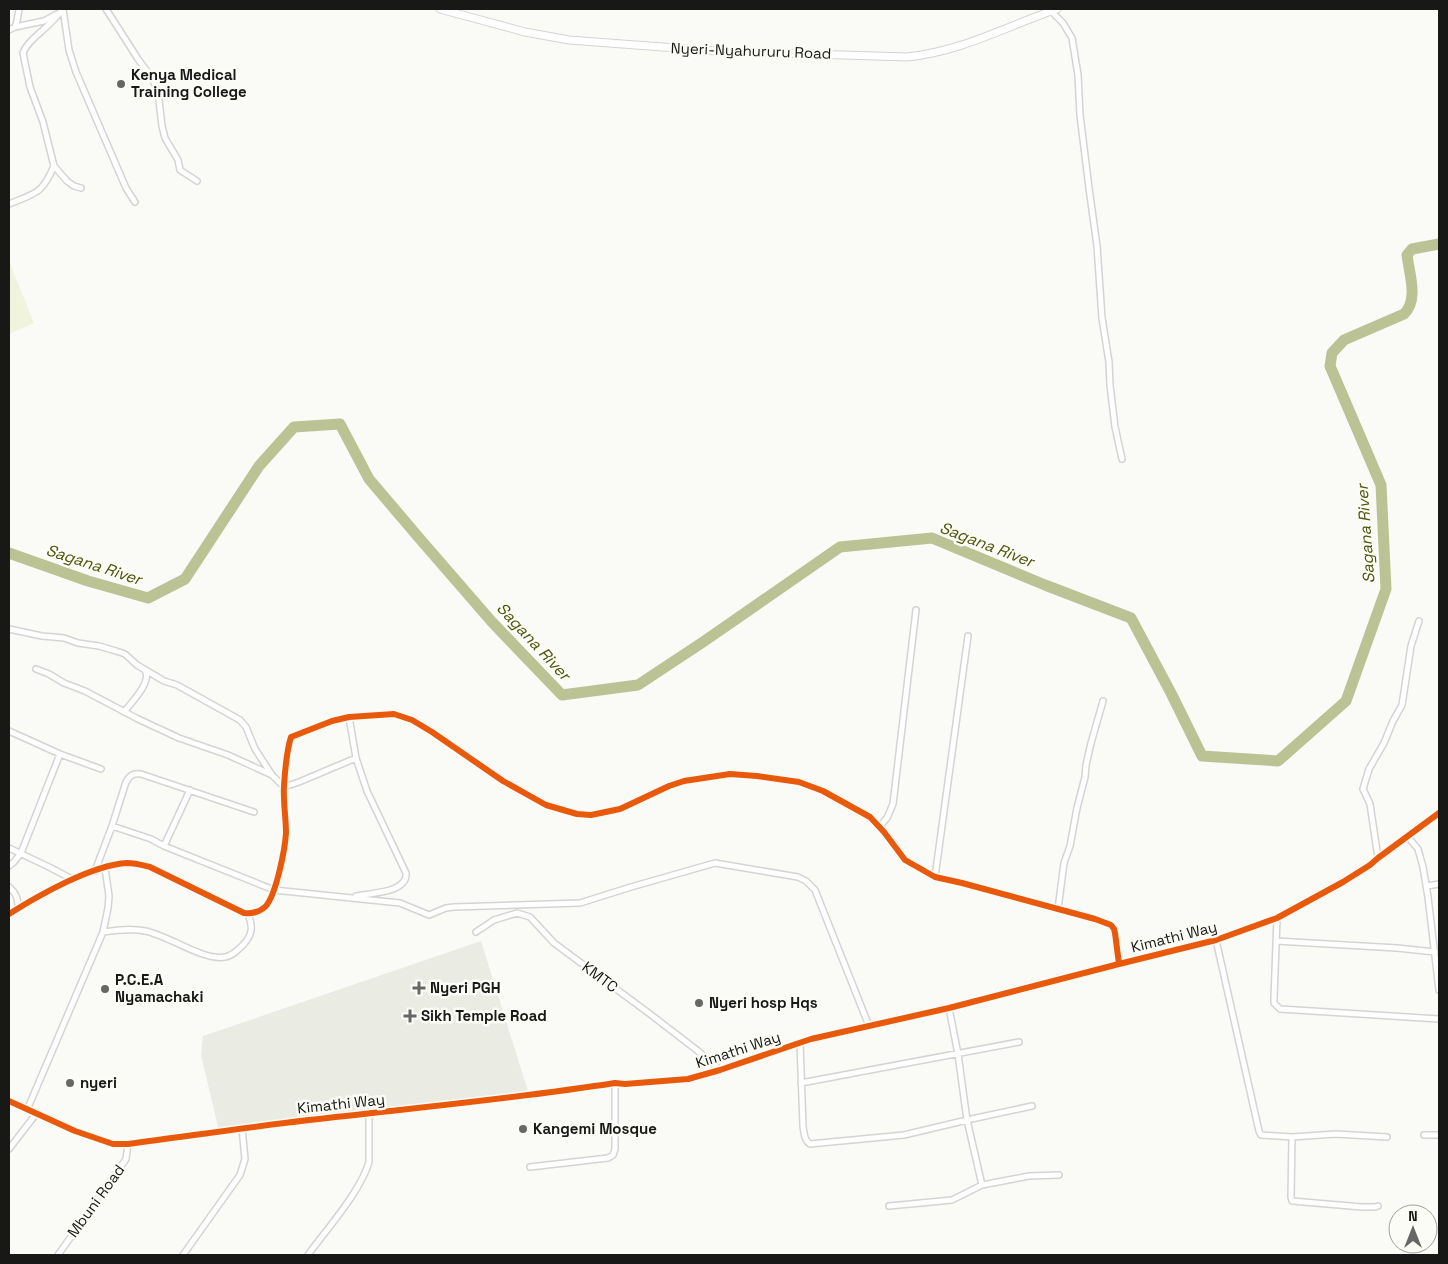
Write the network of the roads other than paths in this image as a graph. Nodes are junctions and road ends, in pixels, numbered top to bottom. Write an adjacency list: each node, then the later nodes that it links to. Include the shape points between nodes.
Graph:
1 (19, 9): 6 (street)
2 (106, 9): 9 (street, via 152,78 158,92 165,138 180,170)
3 (440, 9): 5 (main road, Nyeri-Nyahururu Road, via 525,32 569,40 716,51 907,57 938,53)
4 (61, 10): 6 (street, via 44,21); 8 (street, via 23,53); 11 (street, via 76,72)
5 (1054, 10): 13 (street, via 1072,38 1078,74 1102,318)
6 (15, 27): 7 (street)
7 (9, 30)
8 (54, 166): 10 (street, via 67,181); 12 (street, via 41,190)
9 (197, 180)
10 (81, 188)
11 (135, 202)
12 (9, 204)
13 (1122, 459)
14 (916, 610): 33 (street, via 894,804 888,818)
15 (1419, 621): 38 (street, via 1411,646 1402,705 1363,788 1370,804)
16 (9, 629): 18 (street, via 99,646 125,654)
17 (968, 636): 42 (street)
18 (144, 668): 21 (street, via 148,674 146,681); 27 (street, via 240,720)
19 (36, 669): 21 (street)
20 (1103, 700): 50 (street, via 1064,863)
21 (124, 712): 27 (street)
22 (349, 717): 25 (street); 28 (street, via 291,737); 33 (street, via 394,714 404,717 546,805 578,814 591,815 620,809 676,783 730,774 811,786 870,817)
23 (9, 732): 24 (street)
24 (60, 754): 26 (street); 37 (street)
25 (356, 758): 28 (street); 48 (street, via 367,791 407,878 392,889)
26 (101, 769)
27 (272, 775): 28 (street)
28 (284, 787): 47 (street, via 286,833)
29 (190, 790): 30 (street); 32 (street, via 134,773 126,782); 35 (street)
30 (254, 812)
31 (1439, 813): 34 (street, Kimathi Way)
32 (112, 826): 35 (street); 41 (street)
33 (879, 827): 42 (street, via 906,860)
34 (1408, 837): 38 (street, Kimathi Way); 45 (street, via 1418,849)
35 (164, 846): 47 (street)
36 (9, 848): 37 (street)
37 (21, 853): 39 (street); 43 (street)
38 (1378, 858): 53 (street, Kimathi Way, via 1343,882)
39 (9, 866)
40 (105, 868): 41 (street); 52 (street, via 129,863 150,867); 54 (street, via 109,896)
41 (95, 871): 43 (street)
42 (935, 878): 50 (street)
43 (72, 879): 49 (street)
44 (1439, 884): 45 (street)
45 (1427, 886): 58 (street)
46 (9, 887): 49 (street, via 17,897)
47 (274, 890): 48 (street); 52 (street, via 267,905)
48 (348, 897): 63 (street, via 400,903 429,914 454,907 580,903 715,863 798,877 815,890)
49 (18, 908): 51 (street)
50 (1058, 909): 59 (street, via 1111,925)
51 (9, 914)
52 (248, 914): 54 (street, via 252,929 248,940 225,957 200,953 144,931)
53 (1277, 918): 56 (street, Kimathi Way); 57 (street)
54 (103, 932): 72 (street)
55 (476, 932): 67 (street, KMTC, via 494,920 517,913 530,917 554,943)
56 (1216, 940): 59 (street, Kimathi Way); 79 (street, via 1258,1131 1261,1135)
57 (1276, 941): 58 (street); 62 (street, via 1274,1003 1280,1009)
58 (1435, 952): 60 (street)
59 (1119, 964): 61 (street, Kimathi Way)
60 (1439, 990)
61 (949, 1008): 63 (street, Kimathi Way); 66 (street)
62 (1439, 1019)
63 (869, 1026): 65 (street, Kimathi Way)
64 (1019, 1042): 66 (street)
65 (800, 1043): 67 (street, Kimathi Way); 69 (street)
66 (958, 1054): 69 (street); 75 (street)
67 (720, 1070): 68 (street, Kimathi Way, via 688,1080)
68 (615, 1082): 74 (street, Kimathi Way, via 473,1103); 83 (street, via 613,1155)
69 (801, 1083): 75 (street, via 804,1137 810,1144 904,1135)
70 (9, 1101): 72 (street, Kimathi Way)
71 (1032, 1106): 75 (street)
72 (27, 1110): 73 (street, Kimathi Way)
73 (36, 1114): 81 (street, Kimathi Way, via 113,1144); 82 (street)
74 (369, 1114): 76 (street, Kimathi Way); 90 (street, via 367,1170)
75 (967, 1120): 85 (street)
76 (242, 1128): 81 (street, Kimathi Way); 89 (street, via 245,1159 240,1175)
77 (1424, 1135): 78 (street)
78 (1439, 1135)
79 (1292, 1137): 80 (street, via 1336,1134); 87 (street, via 1292,1201)
80 (1387, 1137)
81 (128, 1144): 88 (street, Mbuni Road, via 126,1159)
82 (9, 1150)
83 (530, 1167)
84 (1059, 1175): 85 (street)
85 (982, 1184): 86 (street, via 952,1200)
86 (889, 1206)
87 (1378, 1206)
88 (58, 1255)
89 (183, 1255)
90 (308, 1255)

